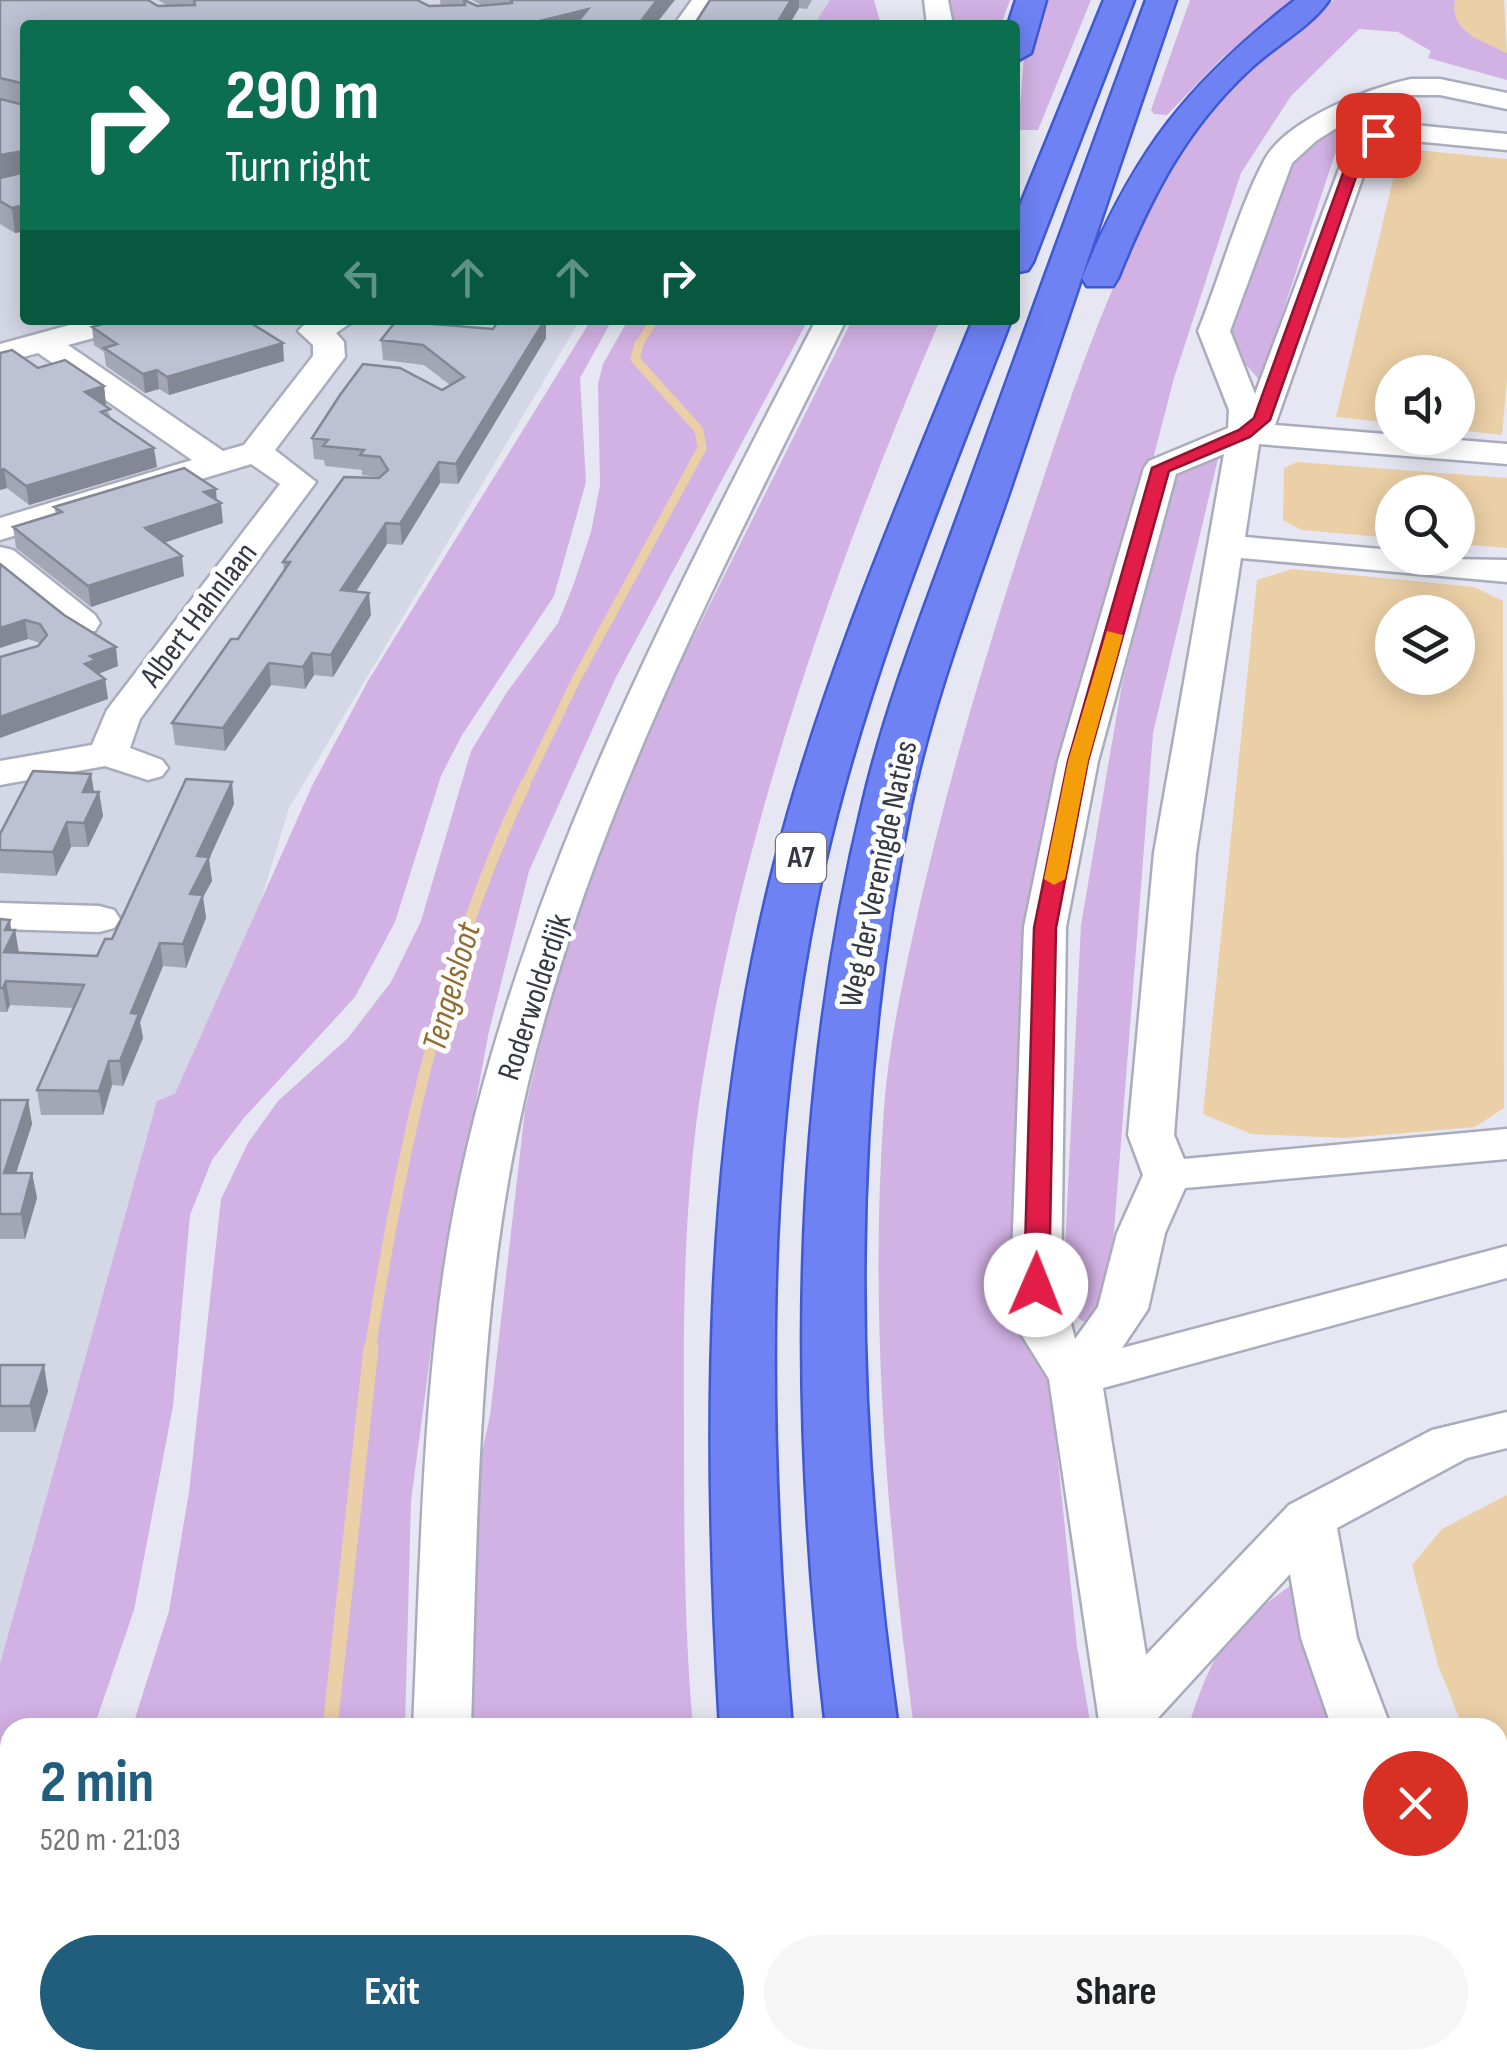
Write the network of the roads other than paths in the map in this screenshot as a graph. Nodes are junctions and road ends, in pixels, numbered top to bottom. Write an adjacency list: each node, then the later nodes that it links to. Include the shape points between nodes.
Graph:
1 (1031, 0): 5 (highway)
2 (1119, 0): 8 (highway)
3 (1161, 0): 21 (highway, Weg der Verenigde Naties / A7)
4 (1314, 0): 21 (highway, A7, via 1209,88 1152,161 1088,306)
5 (1020, 36)
6 (1503, 102): 16 (street, via 1460,88 1387,88 1279,159 1214,332 1245,410)
7 (1507, 142): 16 (street, via 1415,134 1378,135 1361,143 1262,420)
8 (1020, 249)
9 (105, 325): 14 (street)
10 (318, 325): 17 (street, via 337,369)
11 (828, 325): 38 (street, Roderwolderdijk, via 705,568 594,812 510,1068 460,1323)
12 (965, 325): 19 (highway, A7)
13 (990, 325): 19 (highway, A7)
14 (42, 342): 15 (street); 20 (street)
15 (0, 354)
16 (1244, 434): 18 (street); 23 (street); 35 (street, via 1161,468 1078,761 1045,928 1036,1285 1046,1334)
17 (256, 452): 20 (street); 27 (street, Albert Hahnlaan, via 316,484 121,718)
18 (1507, 454)
19 (939, 456): 39 (highway, A7, via 850,691 803,849 766,1051 743,1280 740,1426)
20 (218, 463): 22 (street)
21 (980, 517): 40 (highway, Weg der Verenigde Naties / A7, via 888,798 842,1090 834,1188 833,1385)
22 (0, 529)
23 (1226, 546): 25 (street); 33 (street, via 1175,853 1151,1135)
24 (0, 558): 26 (street)
25 (1507, 571)
26 (82, 623)
27 (108, 754): 28 (street); 29 (street)
28 (148, 768)
29 (0, 772)
30 (0, 916): 31 (street)
31 (99, 920)
32 (1507, 1144): 33 (street)
33 (1167, 1175): 35 (street, via 1142,1232 1124,1309)
34 (1507, 1262): 35 (street)
35 (1074, 1378): 41 (street)
36 (1507, 1430): 37 (street, via 1452,1444)
37 (1308, 1519): 42 (street); 43 (street, via 1329,1638)
38 (442, 1718)
39 (755, 1718)
40 (861, 1718)
41 (1128, 1718)
42 (1131, 1718)
43 (1358, 1718)

